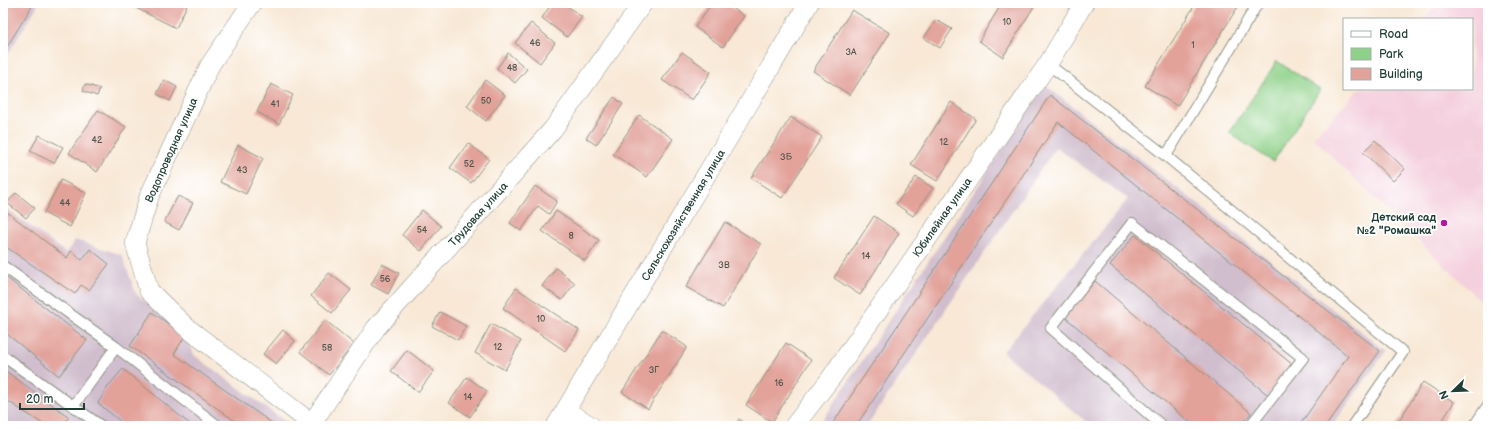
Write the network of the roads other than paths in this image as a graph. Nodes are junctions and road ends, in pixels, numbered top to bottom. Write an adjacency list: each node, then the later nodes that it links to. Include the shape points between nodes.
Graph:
1 (252, 3): 14 (street, Водопроводная улица, via 210,65 149,197 135,242 149,291 186,327)
2 (643, 3): 14 (street, Трудовая улица, via 553,129 376,328)
3 (809, 3): 13 (street, Сельскохозяйственная улица)
4 (1084, 3): 6 (street, Юбилейная улица)
5 (1258, 3): 7 (lane)
6 (1048, 64): 7 (lane); 18 (street, Юбилейная улица, via 831,378)
7 (1166, 156): 21 (lane, via 1403,352)
8 (3, 266): 9 (lane)
9 (116, 347): 11 (lane); 16 (lane)
10 (3, 356): 11 (lane)
11 (74, 405): 15 (lane)
12 (1488, 405): 22 (lane)
13 (561, 418): 17 (street)
14 (313, 425)
15 (101, 426)
16 (218, 426)
17 (591, 426)
18 (794, 426)
19 (1162, 426): 20 (lane, via 1051,328 1132,223 1303,358)
20 (1250, 426)
21 (1352, 426)
22 (1474, 426)

